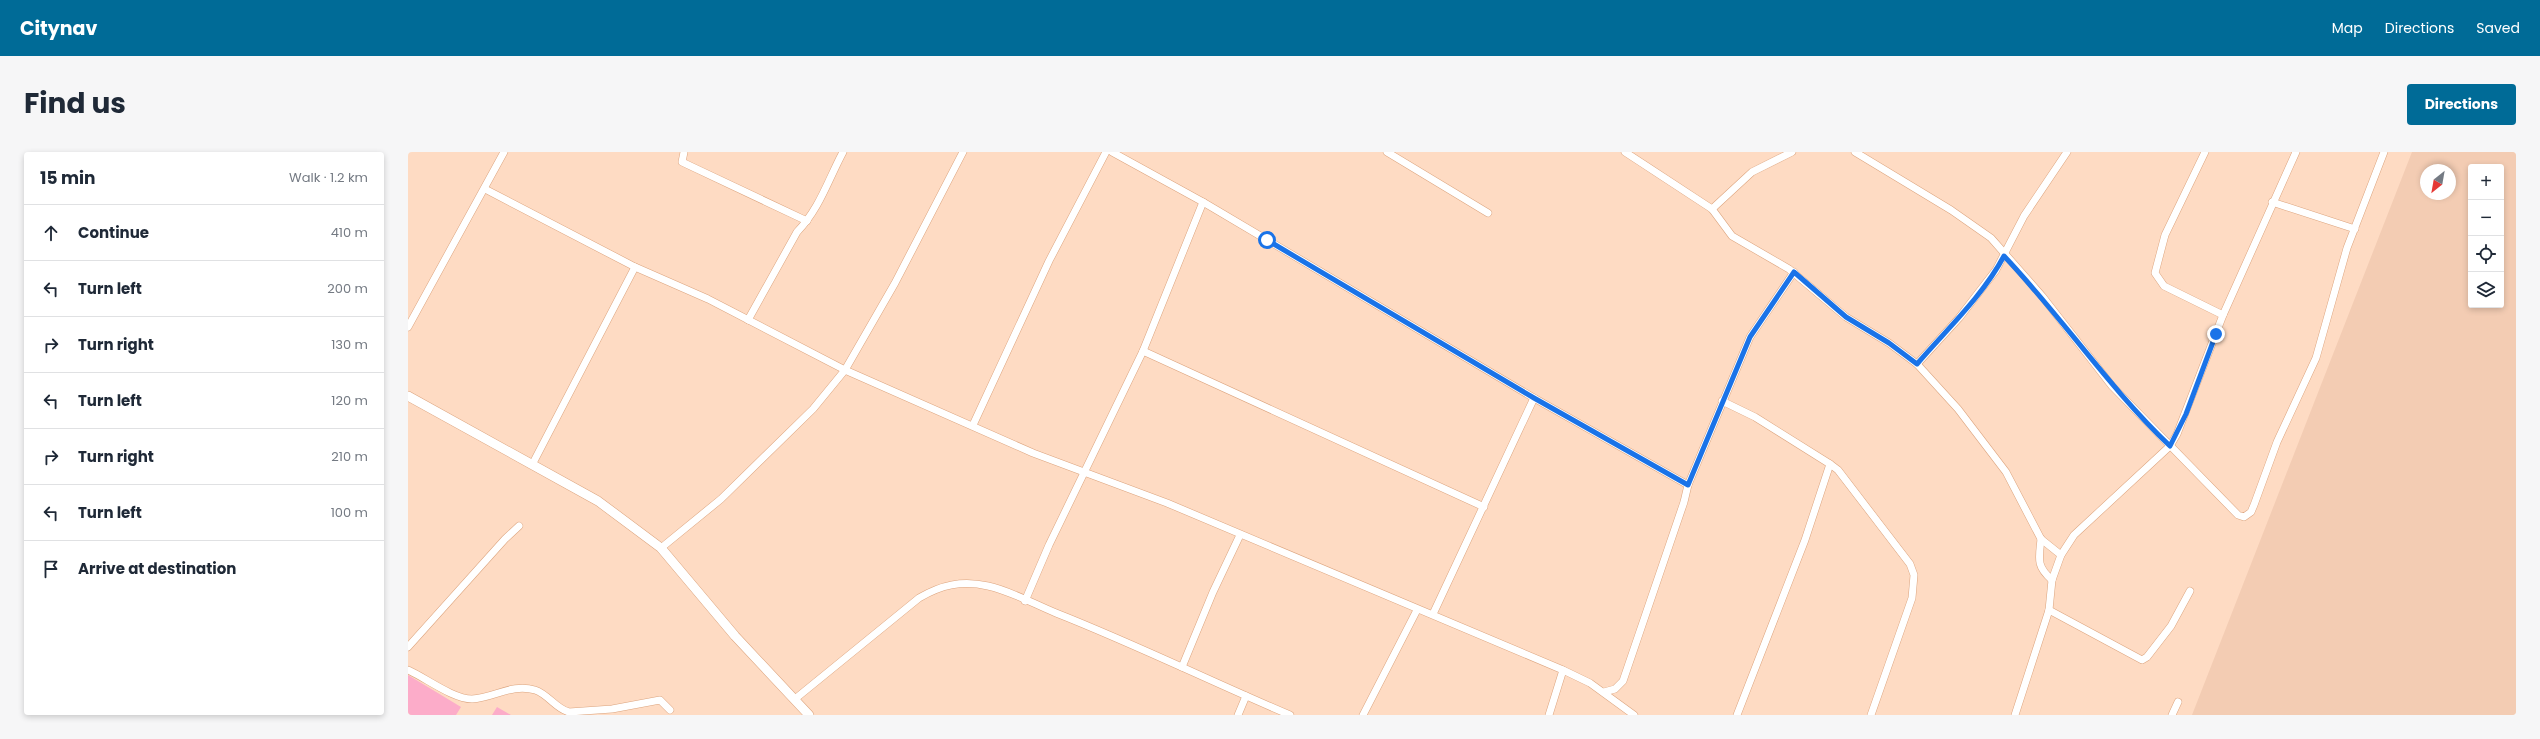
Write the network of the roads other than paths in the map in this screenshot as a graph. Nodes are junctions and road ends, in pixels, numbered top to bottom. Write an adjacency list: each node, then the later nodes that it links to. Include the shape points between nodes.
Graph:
1 (504, 152): 15 (street)
2 (684, 152): 20 (street, via 682,162)
3 (843, 152): 20 (street, via 833,176)
4 (963, 152): 30 (street, via 892,290)
5 (1106, 152): 34 (street, via 1050,262)
6 (1112, 152): 16 (street)
7 (1387, 152): 19 (street)
8 (1625, 152): 18 (street)
9 (1792, 152): 18 (street, via 1752,172)
10 (1855, 152): 22 (street, via 1951,210 1991,238)
11 (2067, 152): 22 (street, via 2024,216)
12 (2205, 152): 25 (street, via 2165,235 2155,273 2164,286)
13 (2296, 152): 17 (street)
14 (2384, 152): 21 (street)
15 (485, 188): 23 (street); 27 (street)
16 (1203, 202): 28 (street); 32 (street)
17 (2272, 202): 21 (street); 25 (street)
18 (1712, 209): 24 (street, via 1732,236)
19 (1488, 213)
20 (807, 221): 26 (street, via 797,232)
21 (2355, 229): 35 (street, via 2333,293 2326,329 2316,358 2277,442 2251,512 2244,517 2238,515)
22 (2004, 256): 29 (street, via 1968,306); 35 (street, via 2042,296 2112,386)
23 (635, 267): 26 (street); 36 (street)
24 (1794, 272): 29 (street, via 1846,317 1889,343); 33 (street, via 1750,337)
25 (2223, 315): 35 (street, via 2186,414)
26 (748, 320): 30 (street)
27 (408, 327)
28 (1143, 351): 38 (street); 40 (street)
29 (1917, 364): 43 (street, via 1958,409 2006,472)
30 (845, 370): 34 (street); 44 (street, via 813,408 721,499)
31 (408, 396): 36 (street)
32 (1534, 398): 39 (street); 40 (street)
33 (1722, 401): 37 (street, via 1755,417); 39 (street)
34 (973, 425): 38 (street)
35 (2170, 446): 45 (street, via 2074,534)
36 (533, 463): 44 (street, via 598,502)
37 (1830, 464): 67 (street, via 1806,540); 68 (street, via 1838,470 1910,564 1914,575 1912,598)
38 (1085, 474): 42 (street, via 1167,503); 48 (street, via 1049,545)
39 (1688, 485): 56 (street, via 1623,681 1616,689)
40 (1484, 507): 51 (street)
41 (519, 526): 52 (street)
42 (1240, 535): 49 (street); 53 (street)
43 (2041, 539): 45 (street); 46 (street, via 2039,562 2042,572)
44 (661, 548): 58 (street, via 735,636)
45 (2061, 555): 46 (street)
46 (2052, 580): 50 (street)
47 (2190, 591): 50 (street, via 2171,626 2142,660)
48 (1025, 601): 53 (street, via 1095,628); 58 (street, via 989,586 953,584 936,588 919,598)
49 (1417, 610): 51 (street); 64 (street)
50 (2049, 610): 69 (street)
51 (1433, 614): 55 (street)
52 (408, 647)
53 (1182, 667): 57 (street)
54 (408, 670): 60 (street, via 455,696 472,699 512,688 535,690 568,712 612,709 660,700)
55 (1563, 670): 56 (street); 65 (street)
56 (1604, 692): 66 (street)
57 (1246, 696): 62 (street); 63 (street)
58 (795, 698): 61 (street)
59 (2178, 702): 70 (street)
60 (670, 710)
61 (810, 715)
62 (1238, 715)
63 (1290, 715)
64 (1363, 715)
65 (1549, 715)
66 (1634, 715)
67 (1737, 715)
68 (1871, 715)
69 (2015, 715)
70 (2172, 715)

